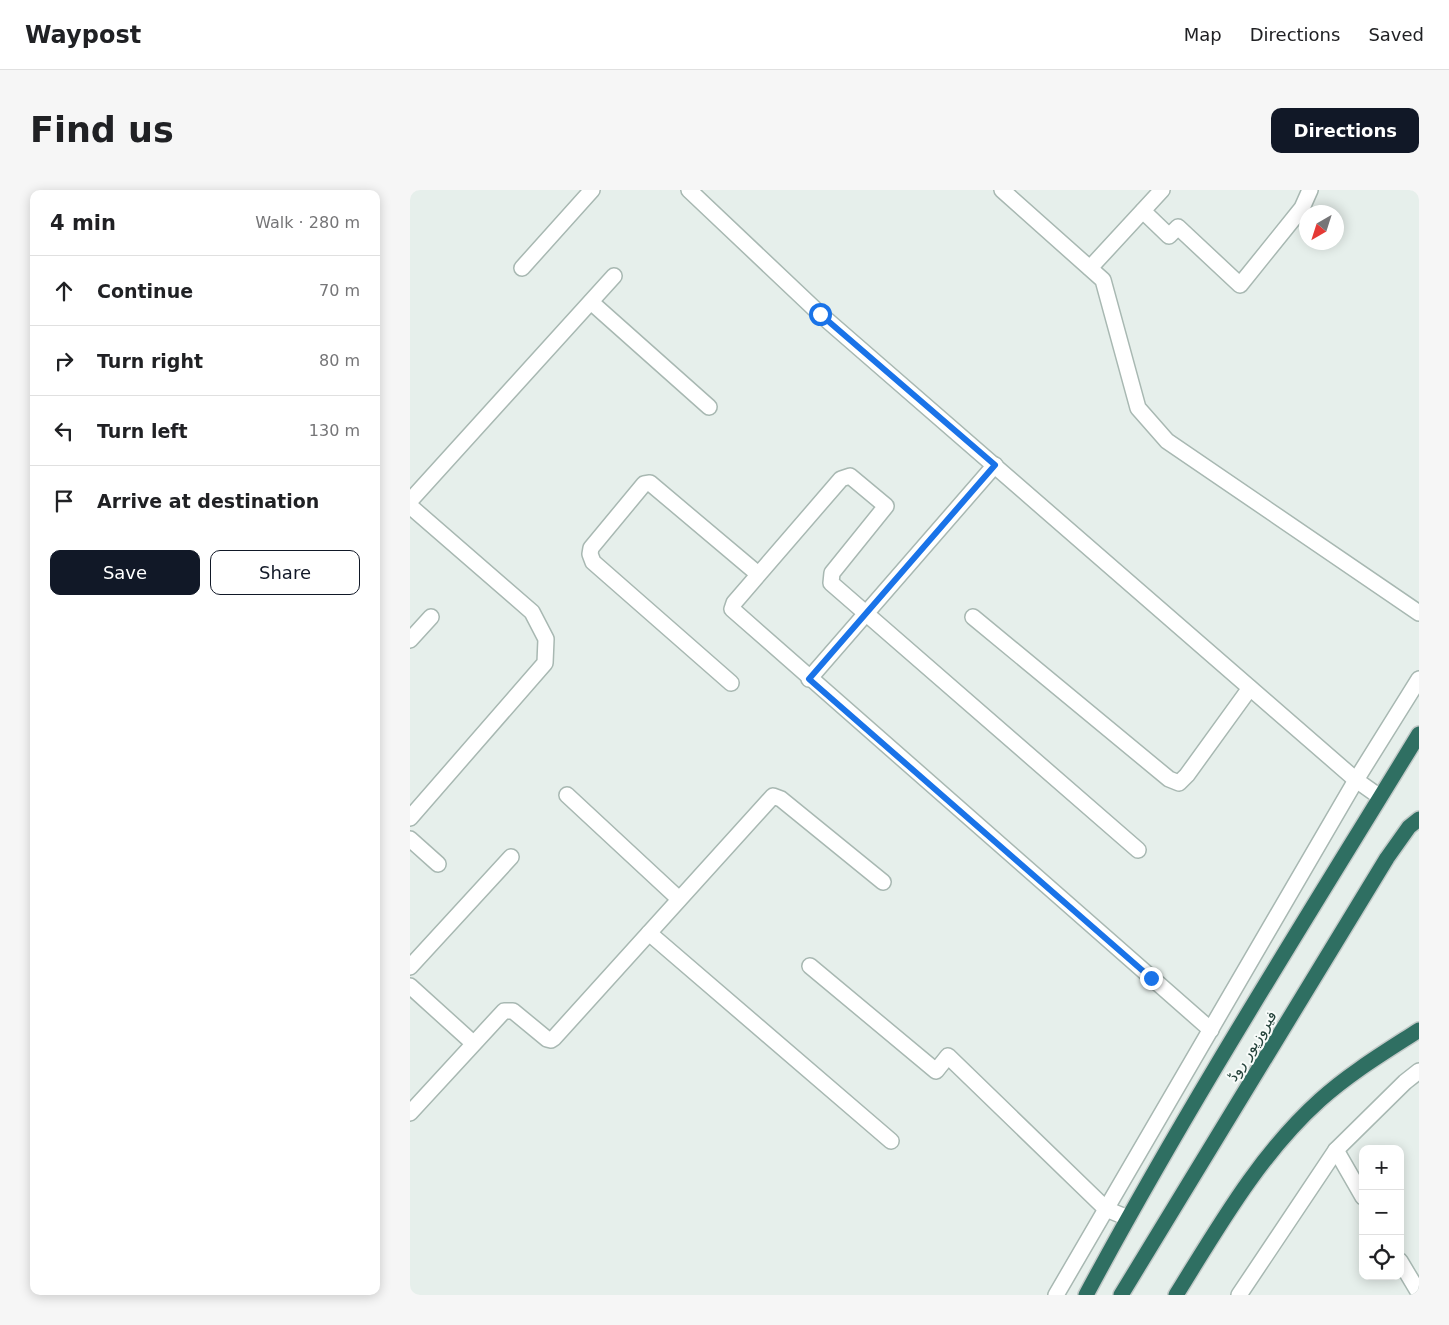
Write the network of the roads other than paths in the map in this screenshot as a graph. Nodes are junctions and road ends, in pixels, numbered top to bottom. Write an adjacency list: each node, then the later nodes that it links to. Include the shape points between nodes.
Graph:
1 (592, 190): 7 (street)
2 (689, 190): 12 (street, via 820,314)
3 (1002, 190): 8 (street)
4 (1162, 190): 6 (street)
5 (1310, 190): 6 (street, via 1302,208 1240,285 1178,227 1169,236)
6 (1143, 211): 8 (street)
7 (522, 268)
8 (1090, 268): 16 (street, via 1103,280 1138,408 1167,441)
9 (614, 276): 10 (street)
10 (591, 302): 11 (street); 13 (street)
11 (709, 407)
12 (995, 465): 17 (street); 24 (street)
13 (410, 501)
14 (410, 506): 29 (street, via 532,612 546,639 544,663)
15 (758, 574): 17 (street, via 841,478 850,476 886,506 830,579); 21 (street, via 732,609); 23 (street, via 650,483 644,484 591,548 593,562)
16 (1419, 613)
17 (865, 614): 21 (street); 32 (street)
18 (431, 617): 20 (street)
19 (972, 617): 24 (street, via 1178,784)
20 (410, 640)
21 (809, 679): 41 (street)
22 (1419, 679): 26 (street)
23 (731, 683)
24 (1250, 688): 26 (street)
25 (1419, 734): 28 (highway)
26 (1356, 780): 28 (street); 41 (street)
27 (567, 795): 36 (street)
28 (1380, 797): 50 (highway)
29 (410, 818)
30 (1419, 819): 55 (highway, فیروزپور روڈ, via 1409,827 1388,858)
31 (410, 840): 34 (street)
32 (1138, 850)
33 (511, 857): 39 (street)
34 (438, 864)
35 (883, 882): 36 (street, via 781,799 773,796)
36 (679, 899): 37 (street)
37 (649, 933): 43 (street, via 551,1040 508,1010); 46 (street)
38 (810, 966): 49 (street, via 936,1071 948,1056)
39 (410, 967)
40 (410, 986): 43 (street)
41 (1211, 1030): 49 (street)
42 (1419, 1030): 56 (highway, via 1356,1071 1319,1101 1278,1143 1240,1192)
43 (473, 1043): 45 (street)
44 (1419, 1071): 47 (street)
45 (410, 1113)
46 (891, 1141)
47 (1336, 1150): 48 (street); 57 (street)
48 (1359, 1190)
49 (1106, 1209): 50 (street); 53 (street)
50 (1128, 1218): 54 (highway)
51 (1404, 1268): 52 (street)
52 (1419, 1293)
53 (1056, 1295)
54 (1086, 1295)
55 (1121, 1295)
56 (1176, 1295)
57 (1239, 1295)

